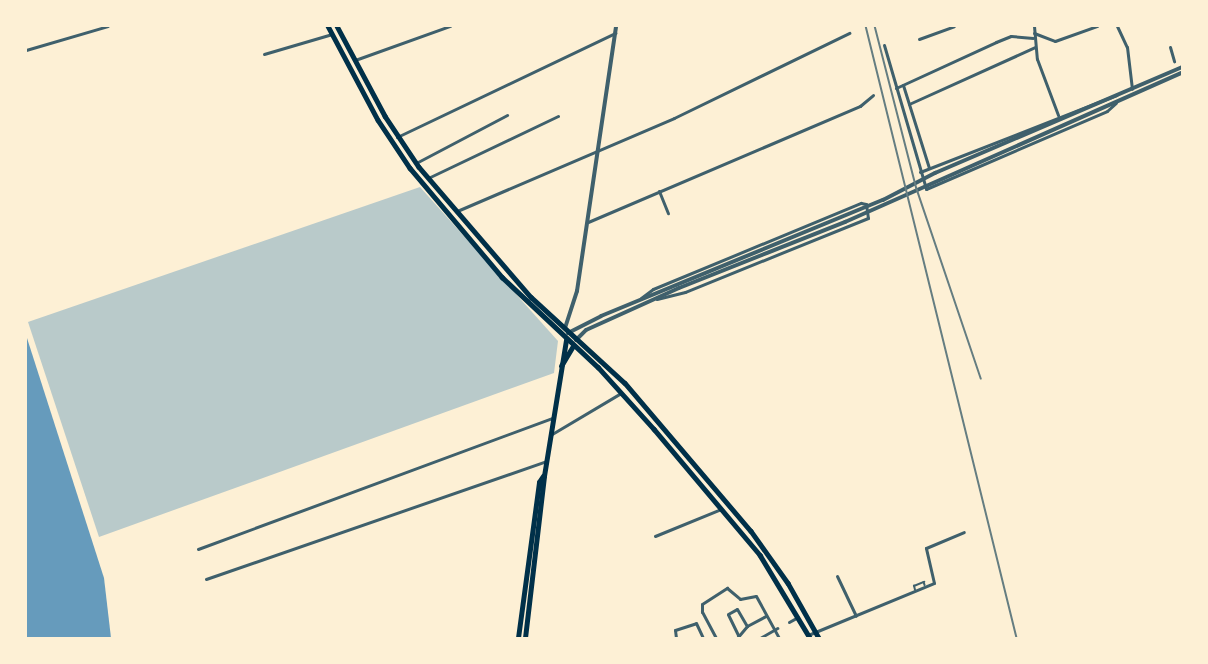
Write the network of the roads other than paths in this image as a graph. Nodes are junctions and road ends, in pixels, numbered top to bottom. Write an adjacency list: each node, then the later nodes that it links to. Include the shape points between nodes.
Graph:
1 (108, 26): 18 (street)
2 (328, 26): 12 (main road)
3 (337, 26): 20 (main road)
4 (450, 26): 20 (street)
5 (616, 26): 10 (street)
6 (954, 26): 14 (street)
7 (1034, 26): 13 (street)
8 (1096, 26): 13 (street, via 1055,41)
9 (1117, 26): 26 (street, via 1127,47)
10 (615, 33): 34 (street); 35 (street)
11 (849, 33): 35 (street)
12 (332, 34): 19 (street); 38 (main road, via 378,120)
13 (1034, 35): 16 (street); 24 (street, via 1004,39)
14 (919, 39)
15 (884, 45): 25 (street)
16 (1035, 47): 30 (street); 32 (street)
17 (1170, 47): 21 (street)
18 (26, 50)
19 (264, 54)
20 (356, 60): 34 (main road)
21 (1174, 62)
22 (1182, 67): 26 (street)
23 (1182, 73): 29 (street)
24 (903, 85): 25 (street); 30 (street)
25 (896, 88): 39 (street)
26 (1132, 89): 28 (street)
27 (873, 95): 41 (street, via 860,106)
28 (1118, 95): 32 (street); 45 (street, via 935,172 883,200)
29 (1117, 102): 39 (street, via 1107,111 928,189); 46 (street, via 845,222)
30 (909, 104): 37 (street)
31 (507, 115): 36 (street)
32 (1058, 115): 37 (street)
33 (558, 116): 40 (street)
34 (397, 137): 36 (main road)
35 (596, 151): 42 (street); 44 (street)
36 (418, 165): 38 (main road); 40 (main road)
37 (929, 168): 39 (street)
38 (413, 172): 49 (main road, via 501,278)
39 (920, 172)
40 (428, 178): 42 (main road)
41 (659, 192): 43 (street); 44 (street)
42 (456, 212): 47 (main road, via 507,272)
43 (668, 213)
44 (586, 223): 47 (street)
45 (640, 299): 46 (street, via 653,289 865,202 868,218); 47 (street)
46 (656, 299): 48 (street)
47 (567, 330): 48 (main road); 49 (street)
48 (576, 338): 50 (street); 54 (main road, via 625,383)
49 (566, 340): 50 (main road); 51 (main road)
50 (573, 346): 51 (main road); 52 (main road)
51 (561, 366): 53 (main road)
52 (622, 393): 55 (main road); 56 (street)
53 (553, 418): 56 (main road); 62 (street)
54 (660, 424): 55 (main road); 63 (main road)
55 (654, 429): 59 (main road)
56 (550, 435): 57 (main road)
57 (546, 461): 58 (main road); 66 (street)
58 (544, 476): 76 (main road, via 539,482); 77 (main road)
59 (721, 509): 61 (street); 64 (main road)
60 (964, 532): 68 (street, via 926,548 934,583)
61 (655, 536)
62 (198, 549)
63 (766, 550): 64 (main road); 73 (main road)
64 (760, 555): 69 (main road)
65 (837, 576): 68 (street)
66 (206, 579)
67 (766, 616): 71 (street); 72 (street); 80 (street, via 756,596 740,599 727,588 702,604)
68 (856, 616): 73 (street)
69 (798, 617): 70 (street); 74 (main road)
70 (789, 622)
71 (747, 626): 75 (street); 75 (street, via 737,609 728,614)
72 (775, 629): 81 (street); 82 (street)
73 (815, 632): 74 (street); 83 (main road)
74 (809, 637)
75 (738, 638)
76 (518, 639)
77 (525, 639)
78 (676, 639): 79 (street, via 675,630 696,623)
79 (704, 639)
80 (716, 639)
81 (760, 639)
82 (779, 639)
83 (819, 639)

